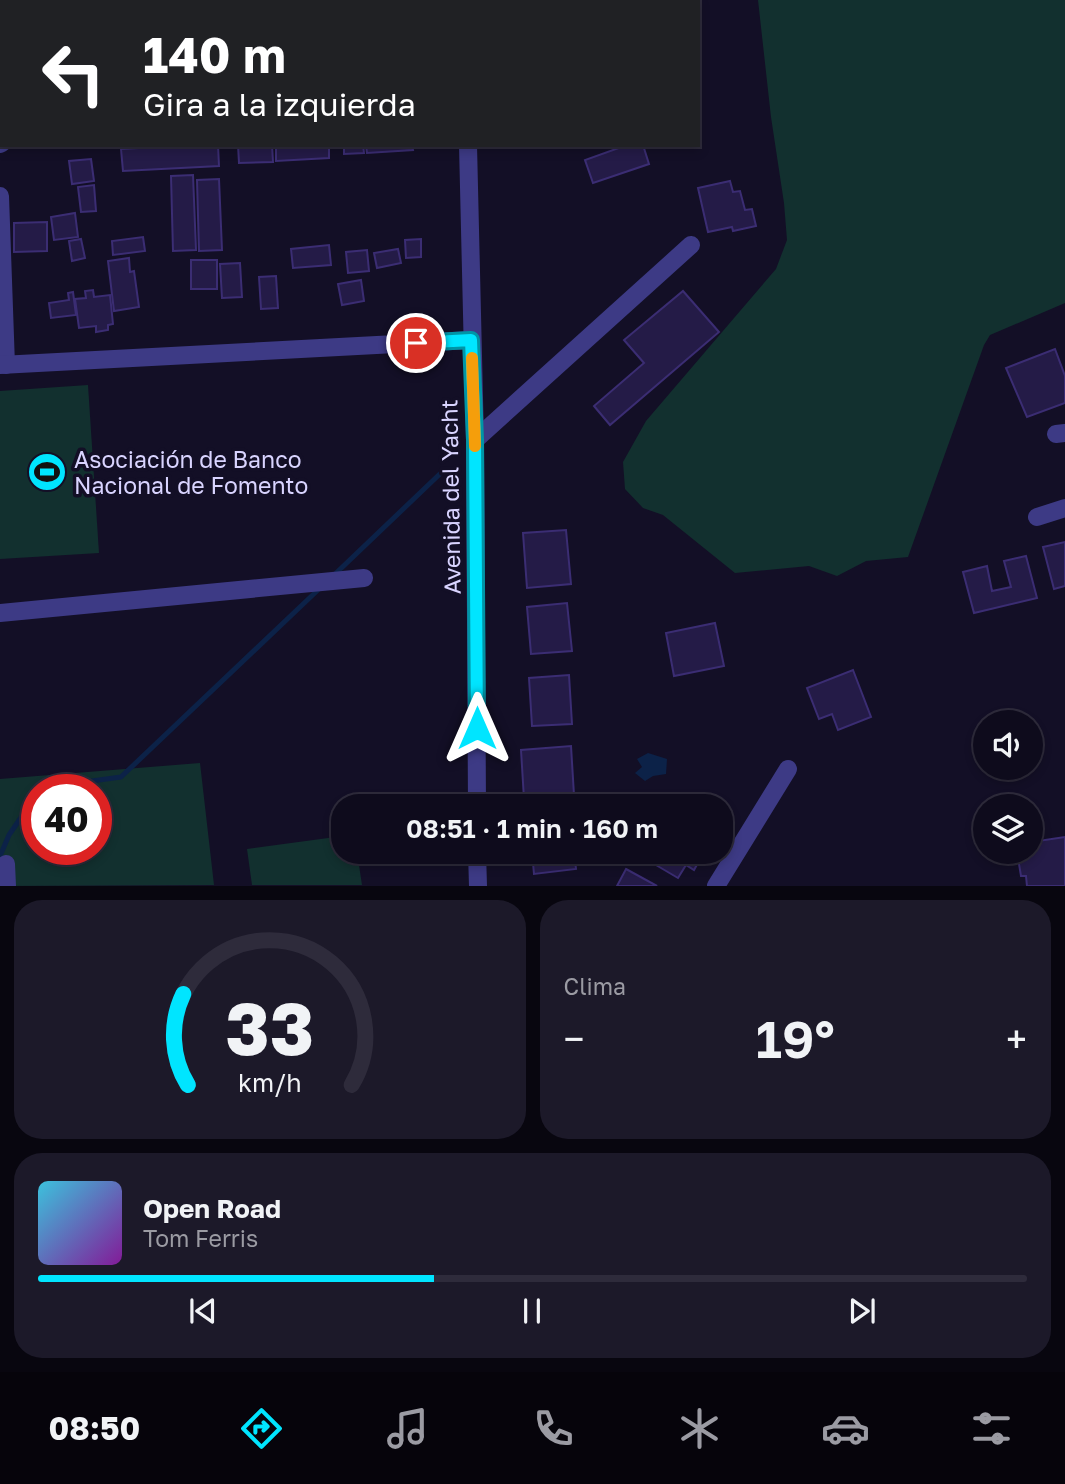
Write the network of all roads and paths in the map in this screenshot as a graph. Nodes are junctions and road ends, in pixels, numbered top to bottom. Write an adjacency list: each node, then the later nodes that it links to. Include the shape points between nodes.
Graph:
1 (468, 147): 4 (street, Avenida del Yacht)
2 (0, 195): 5 (street)
3 (691, 245): 6 (street)
4 (471, 340): 5 (street); 6 (street, Avenida del Yacht)
5 (3, 365)
6 (475, 440): 12 (street, Avenida del Yacht)
7 (1065, 508): 8 (street)
8 (1037, 517)
9 (364, 578): 10 (street)
10 (0, 613)
11 (788, 769): 17 (street)
12 (477, 794)
13 (6, 864): 15 (street)
14 (478, 864): 16 (street)
15 (7, 886)
16 (478, 886)
17 (716, 886)

